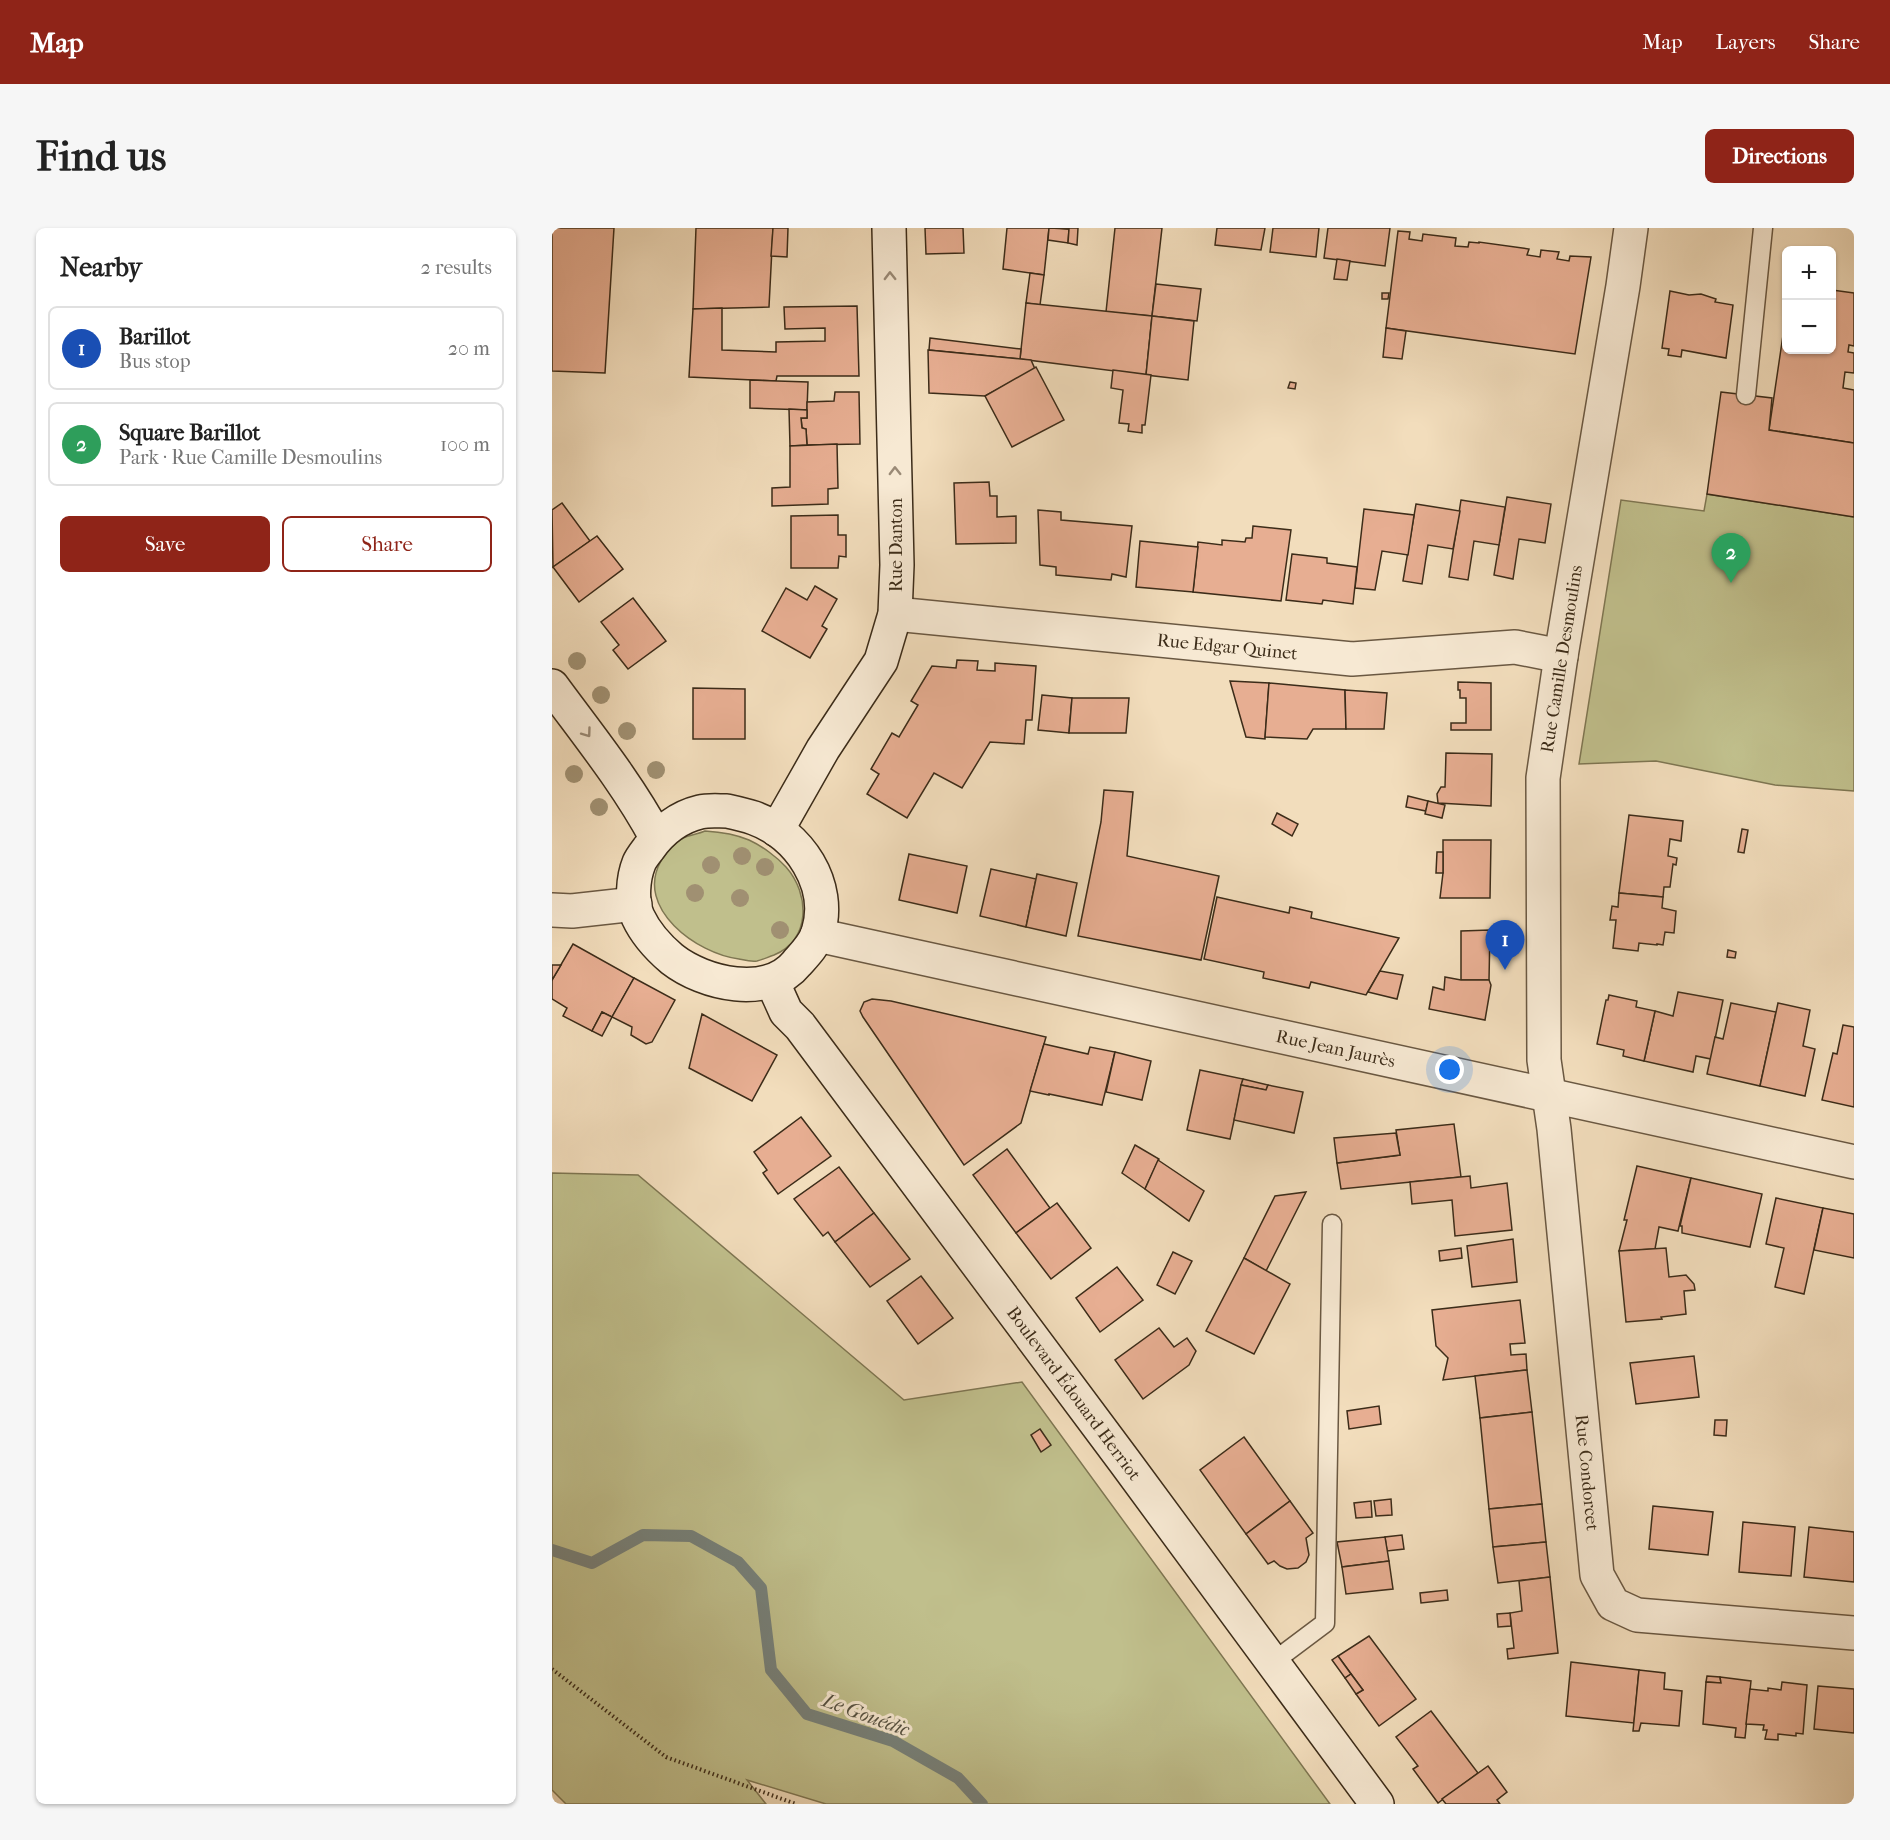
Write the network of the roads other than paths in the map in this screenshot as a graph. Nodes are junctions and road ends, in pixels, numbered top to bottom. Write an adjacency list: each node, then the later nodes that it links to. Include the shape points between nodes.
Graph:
1 (889, 228): 5 (street, Rue Danton, one-way to 1)
2 (1631, 228): 6 (street, Rue Camille Desmoulins)
3 (1763, 228): 4 (lane)
4 (1746, 395)
5 (895, 614): 6 (street, Rue Edgar Quinet, via 1352,659 1515,647); 8 (street, Rue Danton, via 881,661 823,749)
6 (1561, 656): 14 (street, Rue Camille Desmoulins, via 1543,778 1544,1060)
7 (552, 686): 9 (street, one-way to 9, via 621,780)
8 (777, 830): 9 (street, via 755,818 727,811 700,812 675,822); 12 (street, via 810,865 821,894)
9 (656, 837): 10 (street, via 639,862)
10 (635, 904): 11 (street); 13 (street, via 654,940 673,959 699,974 747,985)
11 (552, 910)
12 (817, 935): 13 (street, via 794,967); 14 (street, Rue Jean Jaurès)
13 (772, 981): 18 (street, Boulevard Édouard Herriot, via 786,1012)
14 (1548, 1095): 15 (street, Rue Jean Jaurès); 17 (street, Rue Condorcet, via 1597,1575 1613,1604 1637,1615)
15 (1854, 1162)
16 (1332, 1224): 18 (lane, via 1325,1623)
17 (1854, 1634)
18 (1273, 1662): 19 (street, Boulevard Édouard Herriot)
19 (1377, 1804)

